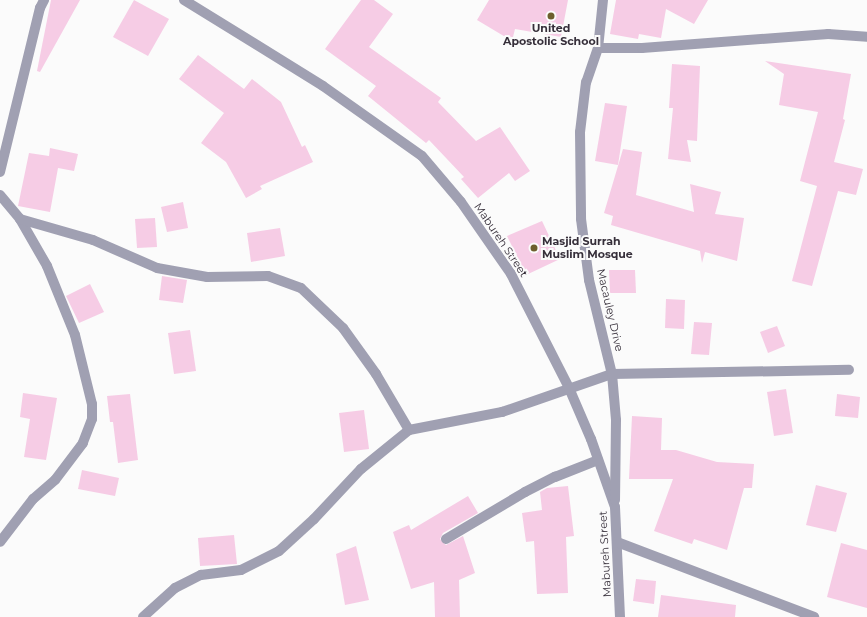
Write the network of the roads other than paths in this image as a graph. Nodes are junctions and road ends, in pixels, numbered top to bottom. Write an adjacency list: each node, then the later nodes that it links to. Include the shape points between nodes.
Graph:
1 (44, 0): 6 (street)
2 (184, 0): 11 (street, Mabureh Street, via 323,86 422,156 461,202 511,274)
3 (603, 0): 5 (street, Macauley Drive)
4 (867, 37): 5 (street, via 828,34 642,48)
5 (598, 48): 10 (street, Macauley Drive, via 586,82 580,132 581,219 589,280)
6 (0, 172)
7 (0, 195): 8 (street)
8 (20, 219): 12 (street, via 93,240 157,268 207,277 268,276 301,288 342,328 376,374); 16 (street, via 47,266 75,335 92,404 92,419 83,443 55,480 33,499)
9 (849, 370): 10 (street)
10 (612, 374): 11 (street); 14 (street, Macauley Drive, via 616,420)
11 (569, 388): 12 (street, via 502,412); 13 (street, Mabureh Street)
12 (409, 430): 18 (street, via 361,469 314,519 279,551 241,570 201,575 175,588)
13 (598, 460): 14 (street, Mabureh Street); 15 (street, via 525,492)
14 (615, 508): 17 (street, Mabureh Street)
15 (446, 539)
16 (0, 542)
17 (617, 542): 19 (street, Mabureh Street); 20 (street)
18 (143, 617)
19 (620, 617)
20 (814, 617)

